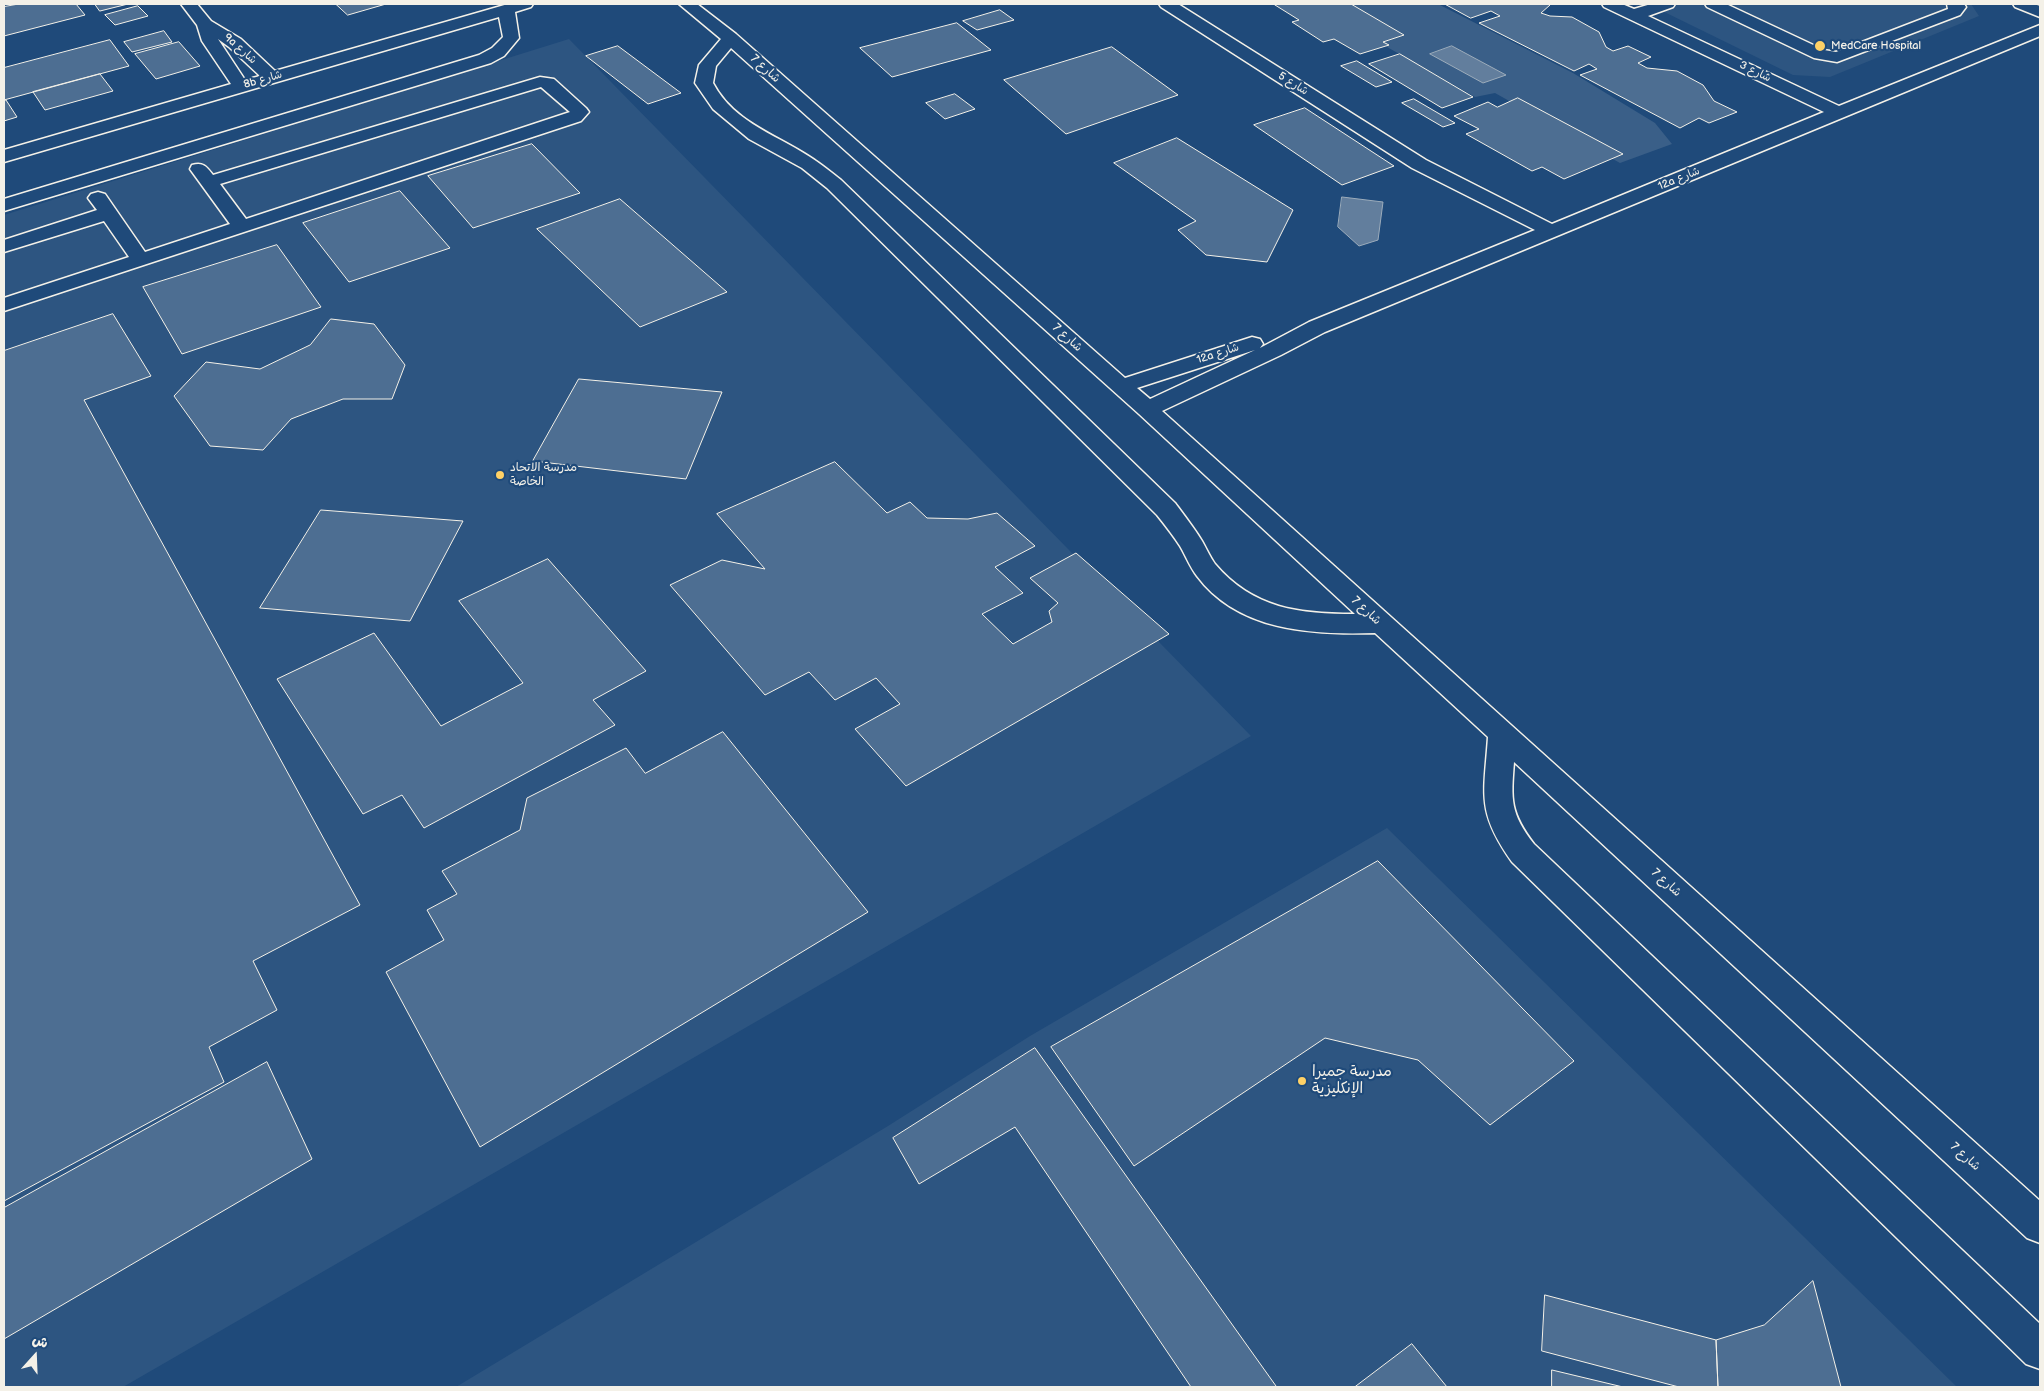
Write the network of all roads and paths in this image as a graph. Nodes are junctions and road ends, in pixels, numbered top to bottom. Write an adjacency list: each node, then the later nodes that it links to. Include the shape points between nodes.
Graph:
1 (189, 4): 12 (street, 9a شارع)
2 (687, 4): 15 (street, شارع 7)
3 (1167, 4): 22 (street, شارع 5)
4 (1610, 4): 11 (street, شارع 3)
5 (1667, 4): 11 (street)
6 (1712, 4): 7 (street, via 1820,54 1837,57 1954,12 1958,7)
7 (1955, 4)
8 (2021, 4): 10 (street)
9 (520, 5): 16 (street, 8b شارع); 20 (street, via 511,38 498,52 485,59)
10 (2040, 12)
11 (1633, 15): 14 (street, شارع 3)
12 (205, 24): 16 (street, 9a شارع, via 235,43); 17 (street, 9a شارع, via 210,41)
13 (2040, 30): 18 (street, 12a شارع)
14 (1671, 34): 18 (street, شارع 3); 19 (street, شارع 3, via 1710,62)
15 (730, 38): 34 (street, شارع 7); 36 (street, via 708,65 705,74 704,83 714,100 755,134 809,164 834,184 1166,509 1222,589 1246,605 1274,616 1332,625)
16 (272, 78): 17 (street, 8b شارع)
17 (241, 87): 21 (street, 8b شارع)
18 (1839, 112): 19 (street, 12a شارع)
19 (1820, 121): 28 (street, 12a شارع)
20 (185, 150): 23 (street); 24 (street)
21 (4, 156)
22 (1419, 164): 28 (street, شارع 5); 29 (street, شارع 5, via 1445,187)
23 (85, 181): 25 (street); 26 (street)
24 (208, 182): 27 (street); 27 (street, via 540,82 548,83 580,112 575,117)
25 (4, 206)
26 (108, 213): 30 (street); 31 (street)
27 (241, 226): 31 (street)
28 (1551, 231): 29 (street, 12a شارع)
29 (1526, 241): 33 (street, 12a شارع)
30 (4, 246)
31 (140, 260): 32 (street)
32 (4, 305)
33 (1317, 328): 34 (street, 12a شارع, via 1232,350); 35 (street, 12a شارع)
34 (1122, 386): 35 (street, شارع 7)
35 (1147, 409): 36 (street, شارع 7)
36 (1378, 623): 37 (street, شارع 7)
37 (1502, 733): 38 (street, شارع 7); 39 (street, via 1498,796 1501,816 1523,853)
38 (2040, 1225)
39 (2040, 1350)

